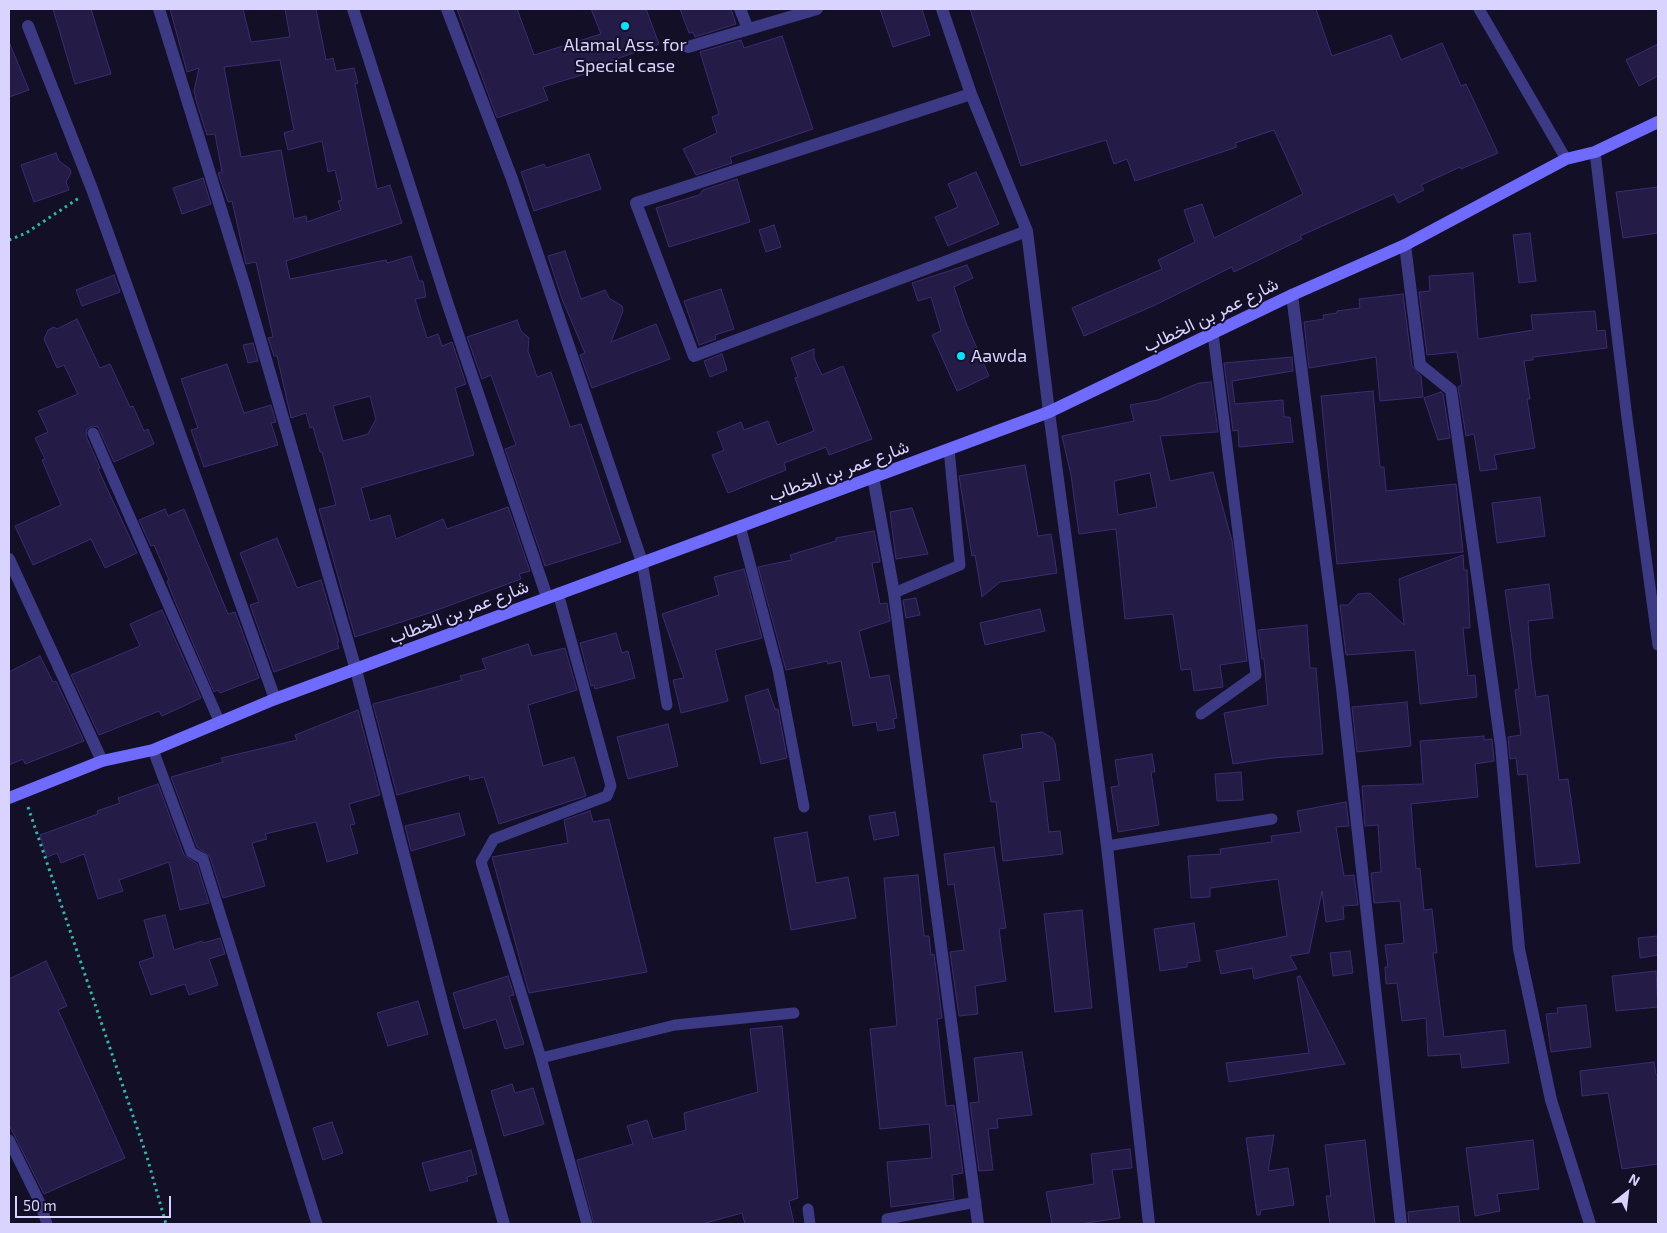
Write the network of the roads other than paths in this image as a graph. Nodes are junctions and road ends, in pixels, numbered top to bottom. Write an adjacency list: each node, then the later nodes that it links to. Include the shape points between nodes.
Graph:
1 (159, 9): 29 (street, via 245,287)
2 (353, 9): 27 (street, via 448,305)
3 (447, 9): 25 (street, via 512,179)
4 (740, 9): 9 (street)
5 (817, 9): 9 (street)
6 (942, 9): 11 (street)
7 (1480, 9): 14 (lane)
8 (28, 26): 30 (street, via 92,189)
9 (748, 29): 10 (street)
10 (688, 47)
11 (971, 94): 15 (street); 15 (street, via 636,204 694,356)
12 (1658, 122): 13 (main road, شارع عمر بن الخطاب)
13 (1595, 152): 14 (main road, شارع عمر بن الخطاب); 28 (lane)
14 (1566, 159): 16 (main road, شارع عمر بن الخطاب)
15 (1027, 231): 19 (street)
16 (1404, 245): 17 (main road, شارع عمر بن الخطاب); 54 (street, via 1420,366 1451,390 1501,746 1519,949 1551,1100)
17 (1292, 295): 18 (main road, شارع عمر بن الخطاب); 53 (street, via 1342,688)
18 (1213, 334): 19 (main road, شارع عمر بن الخطاب); 32 (lane, via 1256,675)
19 (1049, 412): 21 (main road, شارع عمر بن الخطاب); 39 (street)
20 (93, 433): 33 (lane)
21 (949, 449): 22 (main road, شارع عمر بن الخطاب); 26 (lane, via 960,564)
22 (873, 477): 23 (main road, شارع عمر بن الخطاب); 26 (street)
23 (740, 526): 25 (main road, شارع عمر بن الخطاب); 37 (lane, via 778,670)
24 (9, 560): 35 (street)
25 (642, 562): 27 (main road, شارع عمر بن الخطاب); 31 (lane)
26 (894, 593): 43 (street)
27 (552, 595): 29 (main road, شارع عمر بن الخطاب); 41 (lane, via 611,786 607,796 494,840 481,862)
28 (1658, 645)
29 (356, 670): 30 (main road, شارع عمر بن الخطاب); 47 (street, via 447,1021)
30 (275, 699): 33 (main road, شارع عمر بن الخطاب)
31 (667, 705)
32 (1202, 714)
33 (220, 723): 34 (main road, شارع عمر بن الخطاب)
34 (153, 750): 35 (main road, شارع عمر بن الخطاب); 46 (lane, via 191,852 203,858)
35 (102, 761): 36 (main road, شارع عمر بن الخطاب)
36 (9, 798)
37 (804, 807)
38 (1272, 819): 39 (lane)
39 (1107, 846): 52 (street)
40 (794, 1013): 41 (lane, via 675,1025)
41 (541, 1058): 48 (lane)
42 (9, 1140): 45 (lane)
43 (976, 1202): 50 (lane, via 887,1219); 51 (street)
44 (808, 1209): 49 (lane)
45 (47, 1224)
46 (317, 1224)
47 (504, 1224)
48 (587, 1224)
49 (810, 1224)
50 (887, 1224)
51 (978, 1224)
52 (1149, 1224)
53 (1401, 1224)
54 (1590, 1224)

